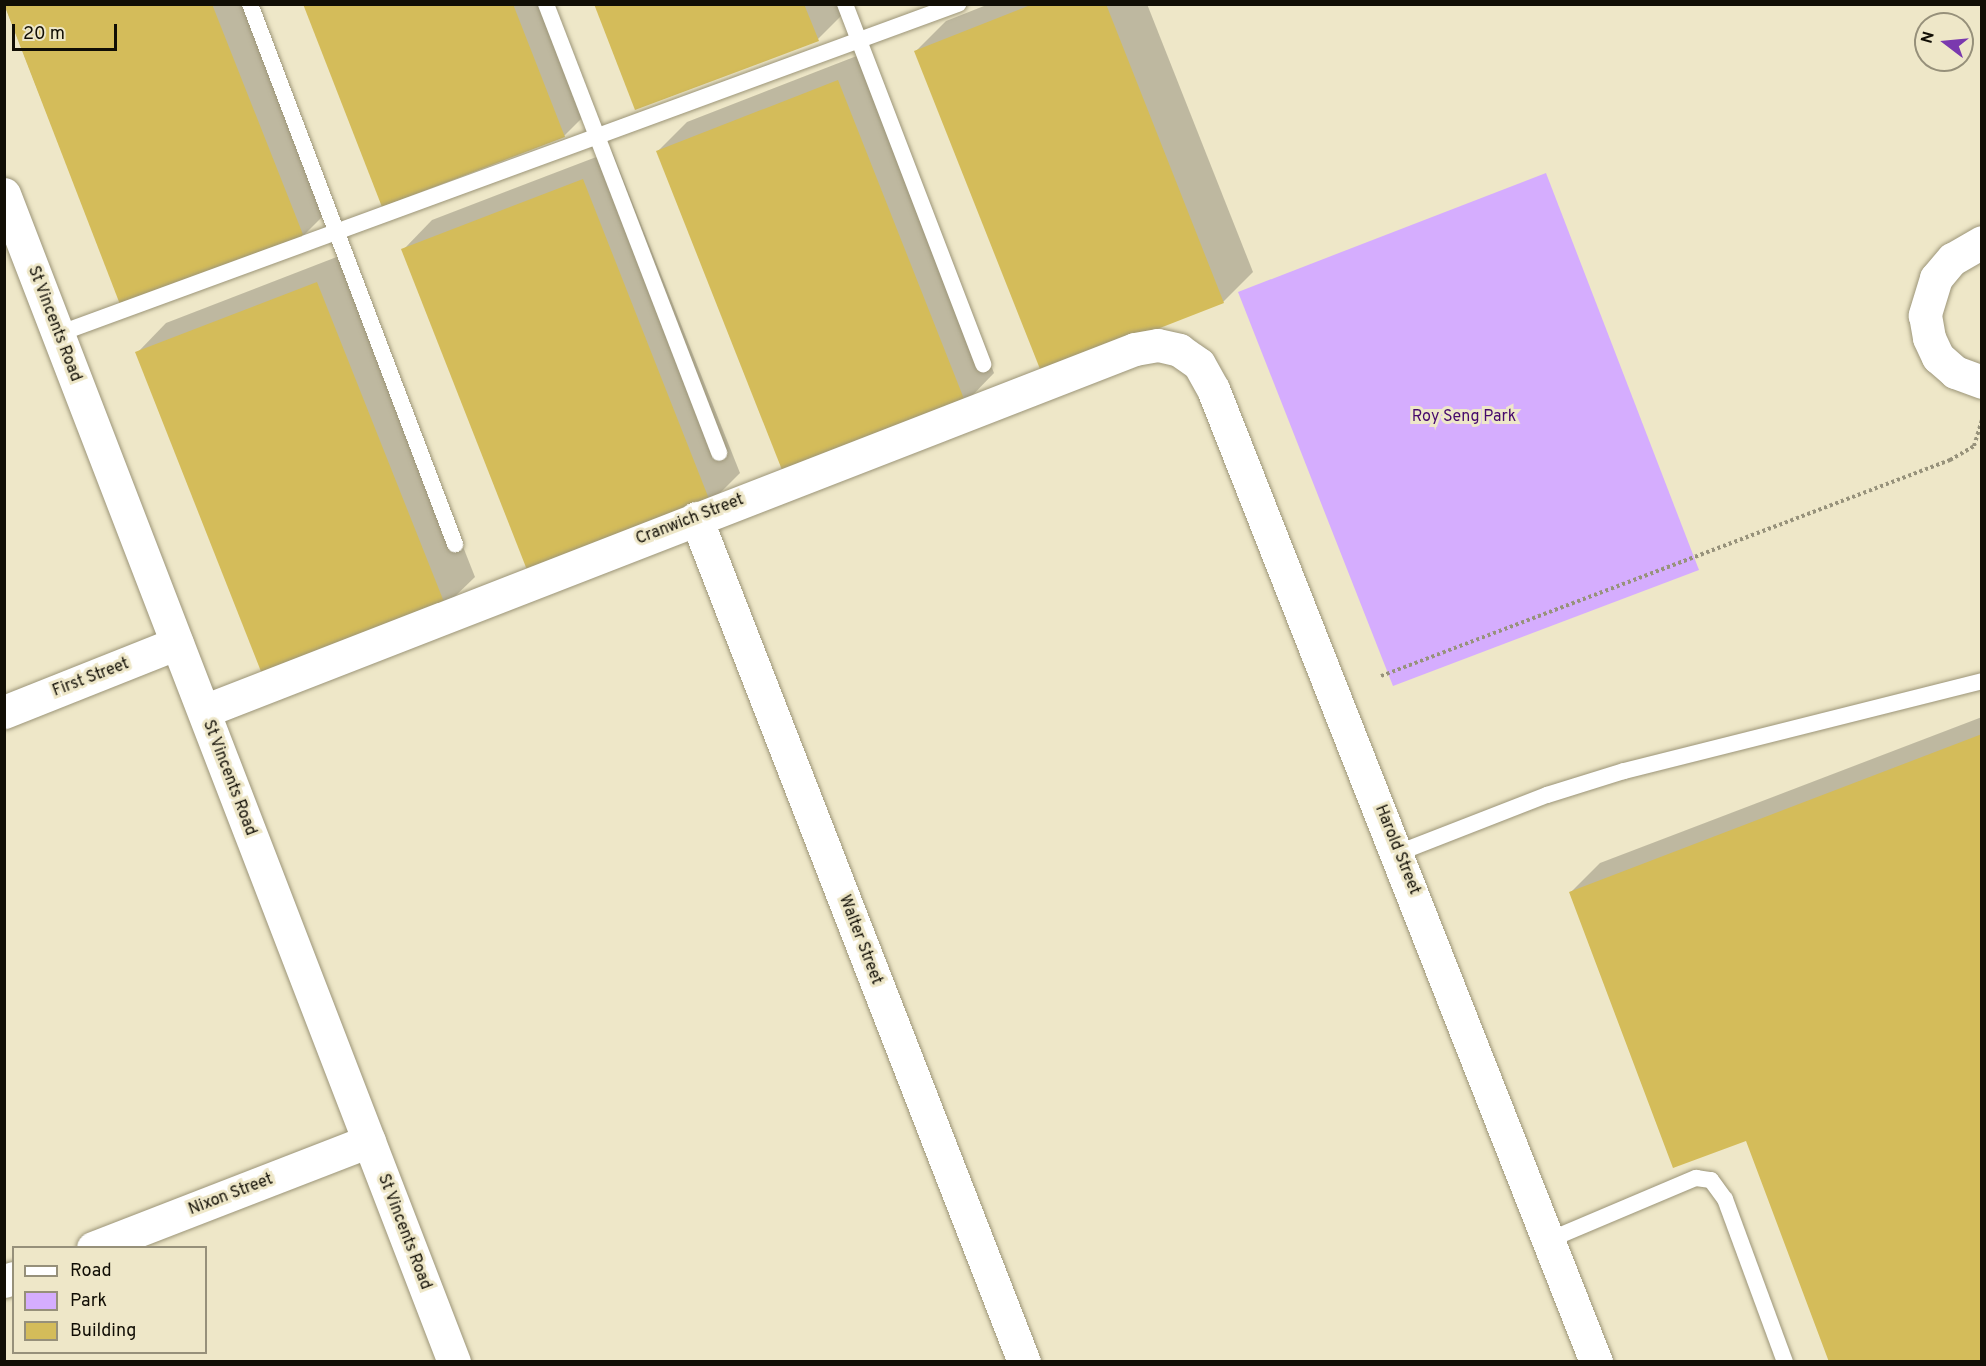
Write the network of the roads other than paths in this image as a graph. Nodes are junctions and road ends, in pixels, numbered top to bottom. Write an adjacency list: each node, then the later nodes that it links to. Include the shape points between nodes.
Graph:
1 (250, 4): 8 (lane)
2 (546, 4): 6 (lane)
3 (845, 4): 5 (lane)
4 (958, 4): 5 (lane)
5 (859, 41): 6 (lane); 12 (lane)
6 (597, 137): 8 (lane); 14 (lane)
7 (4, 194): 10 (street, St Vincents Road)
8 (337, 232): 10 (lane); 16 (lane)
9 (1982, 242): 13 (street, via 1952,259 1936,278 1925,315 1938,357 1955,372)
10 (58, 334): 17 (street, St Vincents Road)
11 (1179, 350): 15 (street, Cranwich Street, via 1158,345 1135,349); 21 (street, Harold Street, via 1199,364 1214,389)
12 (983, 364)
13 (1982, 382)
14 (718, 453)
15 (696, 518): 20 (street, Cranwich Street); 26 (street, Walter Street)
16 (455, 544)
17 (177, 643): 19 (street, First Street); 20 (street, St Vincents Road)
18 (1982, 681): 21 (lane, via 1624,771 1547,795)
19 (4, 711)
20 (204, 711): 22 (street, St Vincents Road)
21 (1398, 853): 23 (street, Harold Street)
22 (369, 1141): 24 (street, Nixon Street); 25 (street, St Vincents Road)
23 (1549, 1240): 27 (street, Harold Street); 28 (lane, via 1696,1178 1711,1180 1725,1199)
24 (98, 1246)
25 (454, 1362)
26 (1024, 1362)
27 (1596, 1362)
28 (1785, 1362)

